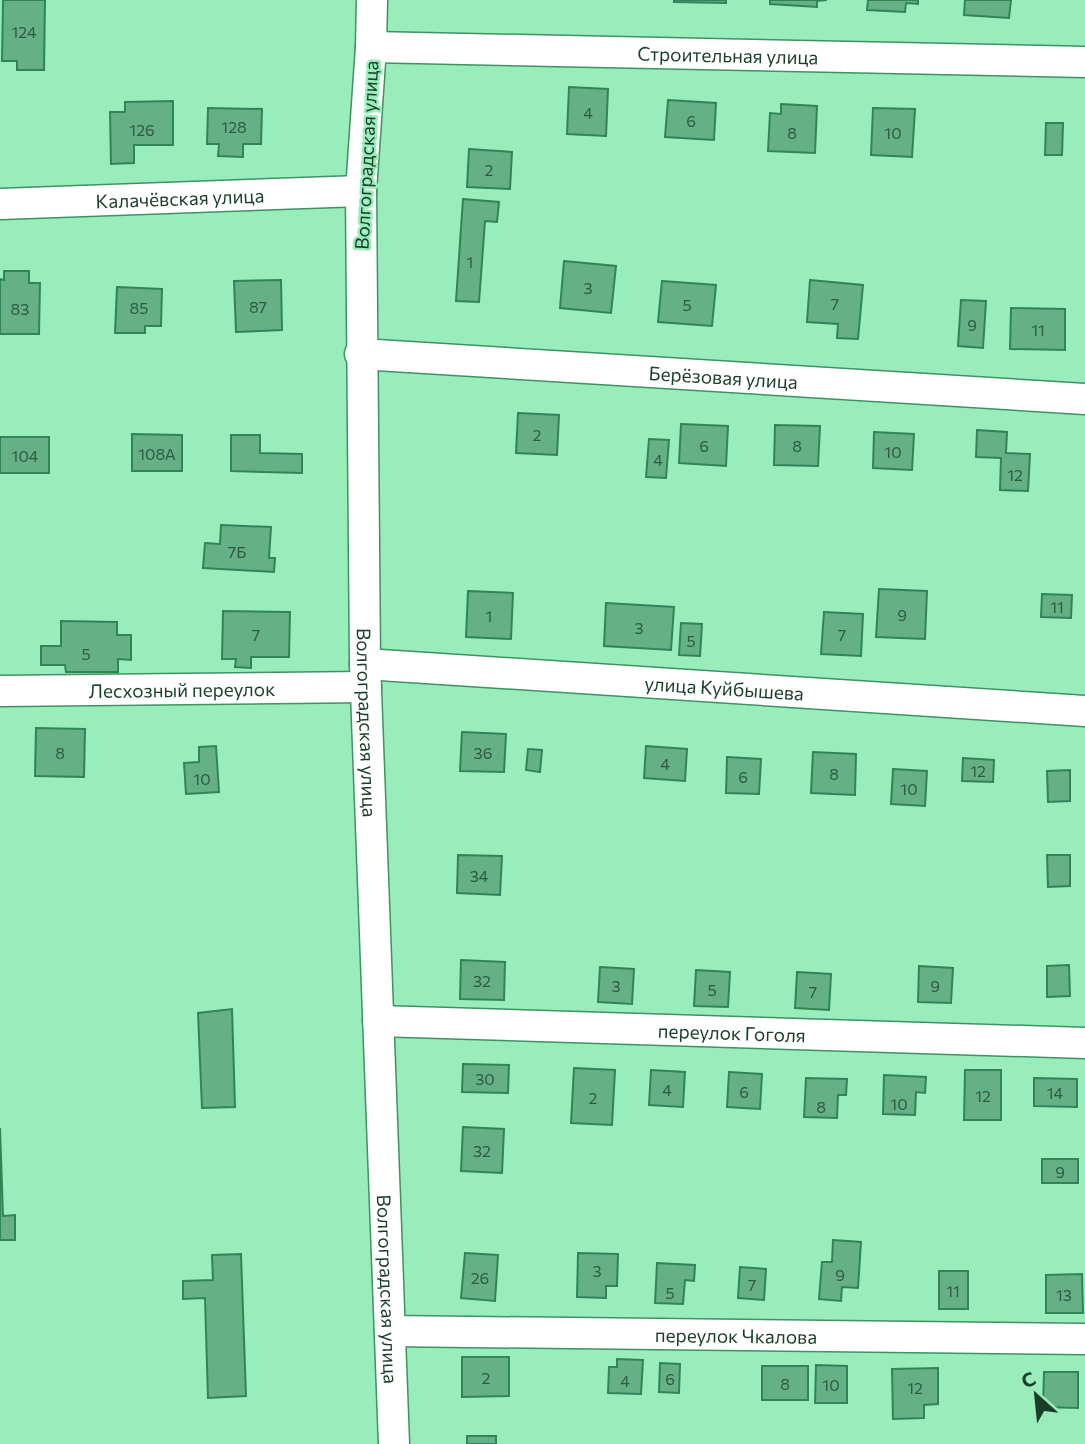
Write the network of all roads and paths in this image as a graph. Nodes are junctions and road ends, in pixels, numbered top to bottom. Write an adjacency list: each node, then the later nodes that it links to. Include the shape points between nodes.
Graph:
1 (372, 0): 2 (street, Волгоградская улица)
2 (372, 47): 3 (street, Строительная улица); 4 (street, Волгоградская улица)
3 (1085, 62)
4 (360, 191): 5 (street, Калачёвская улица); 6 (street, Волгоградская улица)
5 (0, 204)
6 (360, 354): 7 (street, Берёзовая улица); 8 (street, Волгоградская улица)
7 (1085, 399)
8 (365, 675): 9 (street, Лесхозный переулок); 10 (street, улица Куйбышева); 11 (street, Волгоградская улица)
9 (0, 691)
10 (1085, 711)
11 (378, 1021): 12 (street, переулок Гоголя); 13 (street, Волгоградская улица)
12 (1085, 1043)
13 (390, 1331): 14 (street, переулок Чкалова); 15 (street, Волгоградская улица)
14 (1085, 1339)
15 (394, 1444)

